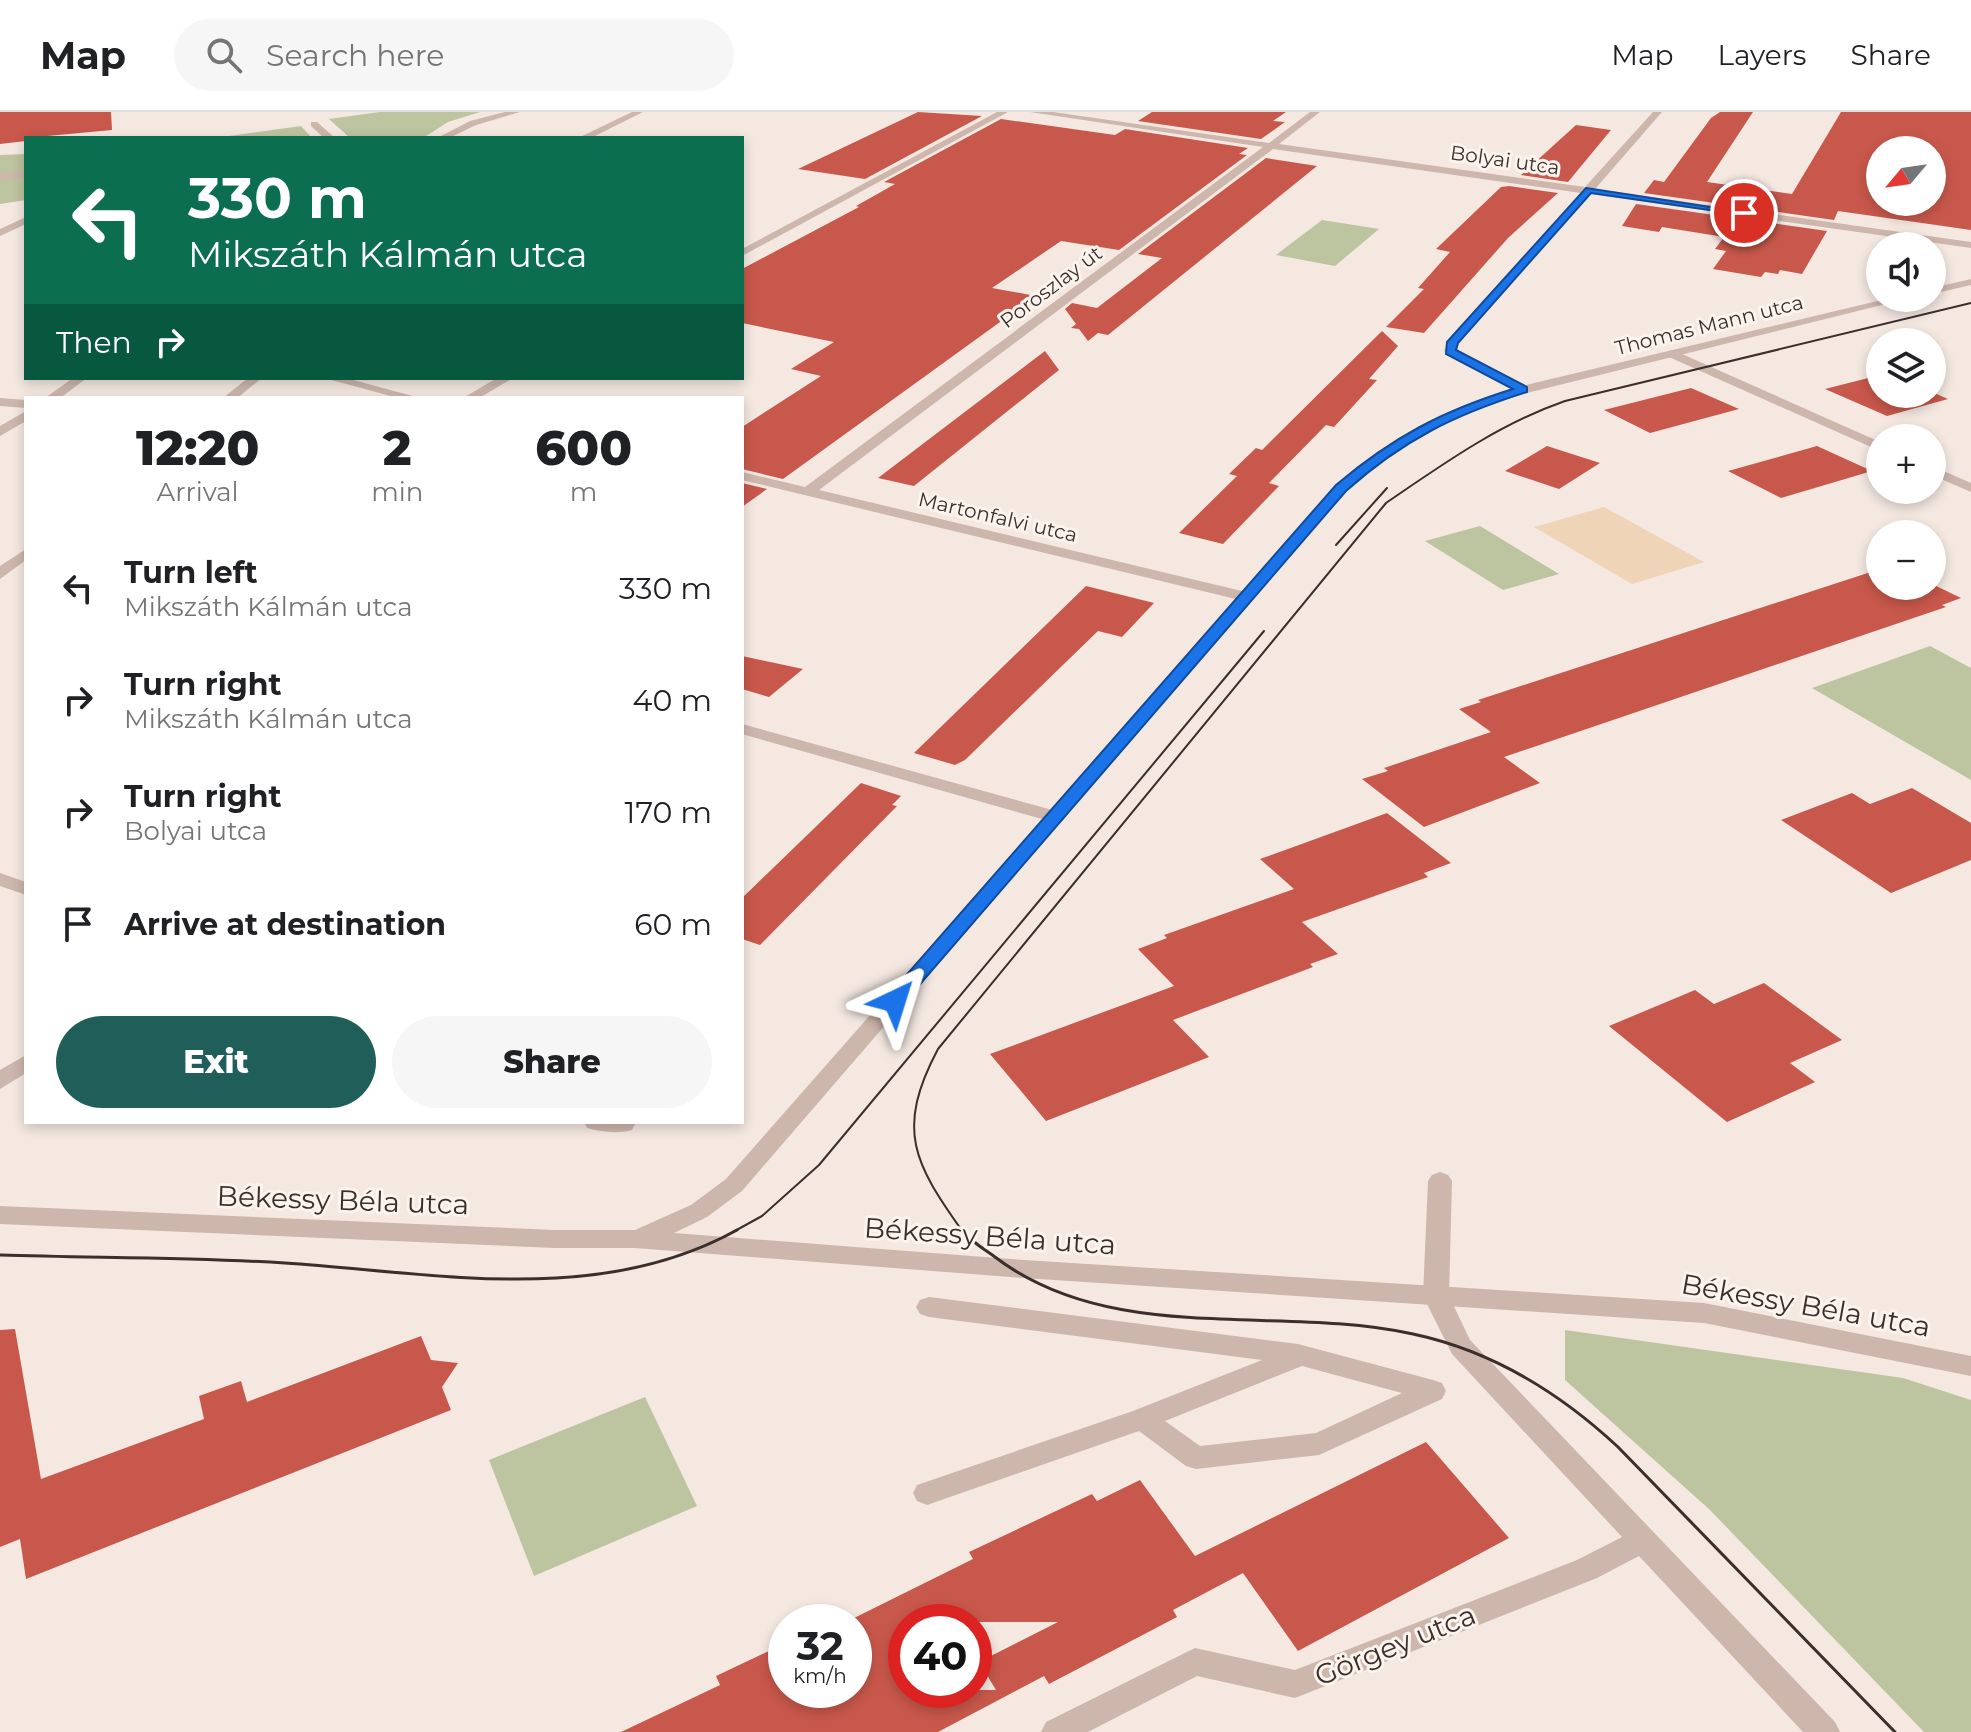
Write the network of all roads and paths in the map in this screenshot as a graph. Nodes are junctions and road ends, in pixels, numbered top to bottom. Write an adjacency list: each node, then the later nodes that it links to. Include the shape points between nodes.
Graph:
1 (516, 112): 9 (street)
2 (639, 112): 10 (street)
3 (1004, 112): 18 (street)
4 (1034, 112): 11 (street, Bolyai utca)
5 (1316, 112): 11 (street, Poroszlay út)
6 (1658, 112): 14 (street)
7 (314, 124): 8 (street)
8 (328, 136)
9 (446, 136)
10 (587, 136)
11 (1270, 145): 14 (street, Bolyai utca); 40 (street, Poroszlay út)
12 (24, 174): 13 (street)
13 (0, 177)
14 (1589, 190): 17 (street, Bolyai utca); 27 (street, via 1450,351)
15 (24, 221): 16 (street)
16 (0, 233)
17 (1971, 245)
18 (744, 252)
19 (1971, 282): 20 (street)
20 (1946, 288)
21 (1866, 307): 22 (street, Thomas Mann utca)
22 (1673, 354): 27 (street, Thomas Mann utca); 36 (street)
23 (78, 380): 28 (street)
24 (253, 380): 29 (street)
25 (338, 380): 30 (street)
26 (503, 380): 31 (street)
27 (1523, 390): 43 (street, Thomas Mann utca, via 1468,407 1388,449 1341,488)
28 (54, 396)
29 (232, 396)
30 (406, 396)
31 (473, 396)
32 (0, 402): 33 (street)
33 (24, 404)
34 (24, 416): 35 (street)
35 (0, 432)
36 (1866, 441)
37 (744, 476): 40 (street, Martonfalvi utca)
38 (1946, 476): 39 (street)
39 (1971, 488)
40 (807, 492): 43 (street, Martonfalvi utca)
41 (24, 555): 42 (street)
42 (0, 574)
43 (1244, 596): 45 (street, Thomas Mann utca)
44 (744, 730): 45 (street)
45 (1056, 817): 52 (street, Thomas Mann utca, via 734,1185 699,1211)
46 (0, 879): 47 (street)
47 (24, 888)
48 (24, 1065): 49 (street)
49 (0, 1081)
50 (1440, 1181): 53 (street)
51 (0, 1215): 52 (street, Békessy Béla utca)
52 (635, 1239): 53 (street, Békessy Béla utca)
53 (1436, 1296): 56 (street, Békessy Béla utca, via 1704,1313); 59 (street, via 1461,1347)
54 (929, 1307): 55 (street)
55 (1301, 1355): 57 (street); 57 (street, via 1433,1391 1319,1444 1196,1458)
56 (1971, 1366)
57 (1142, 1419): 58 (street)
58 (927, 1493)
59 (1643, 1540): 60 (street, Görgey utca, via 1587,1569 1295,1684 1195,1662); 61 (street)
60 (1057, 1732)
61 (1824, 1732)

